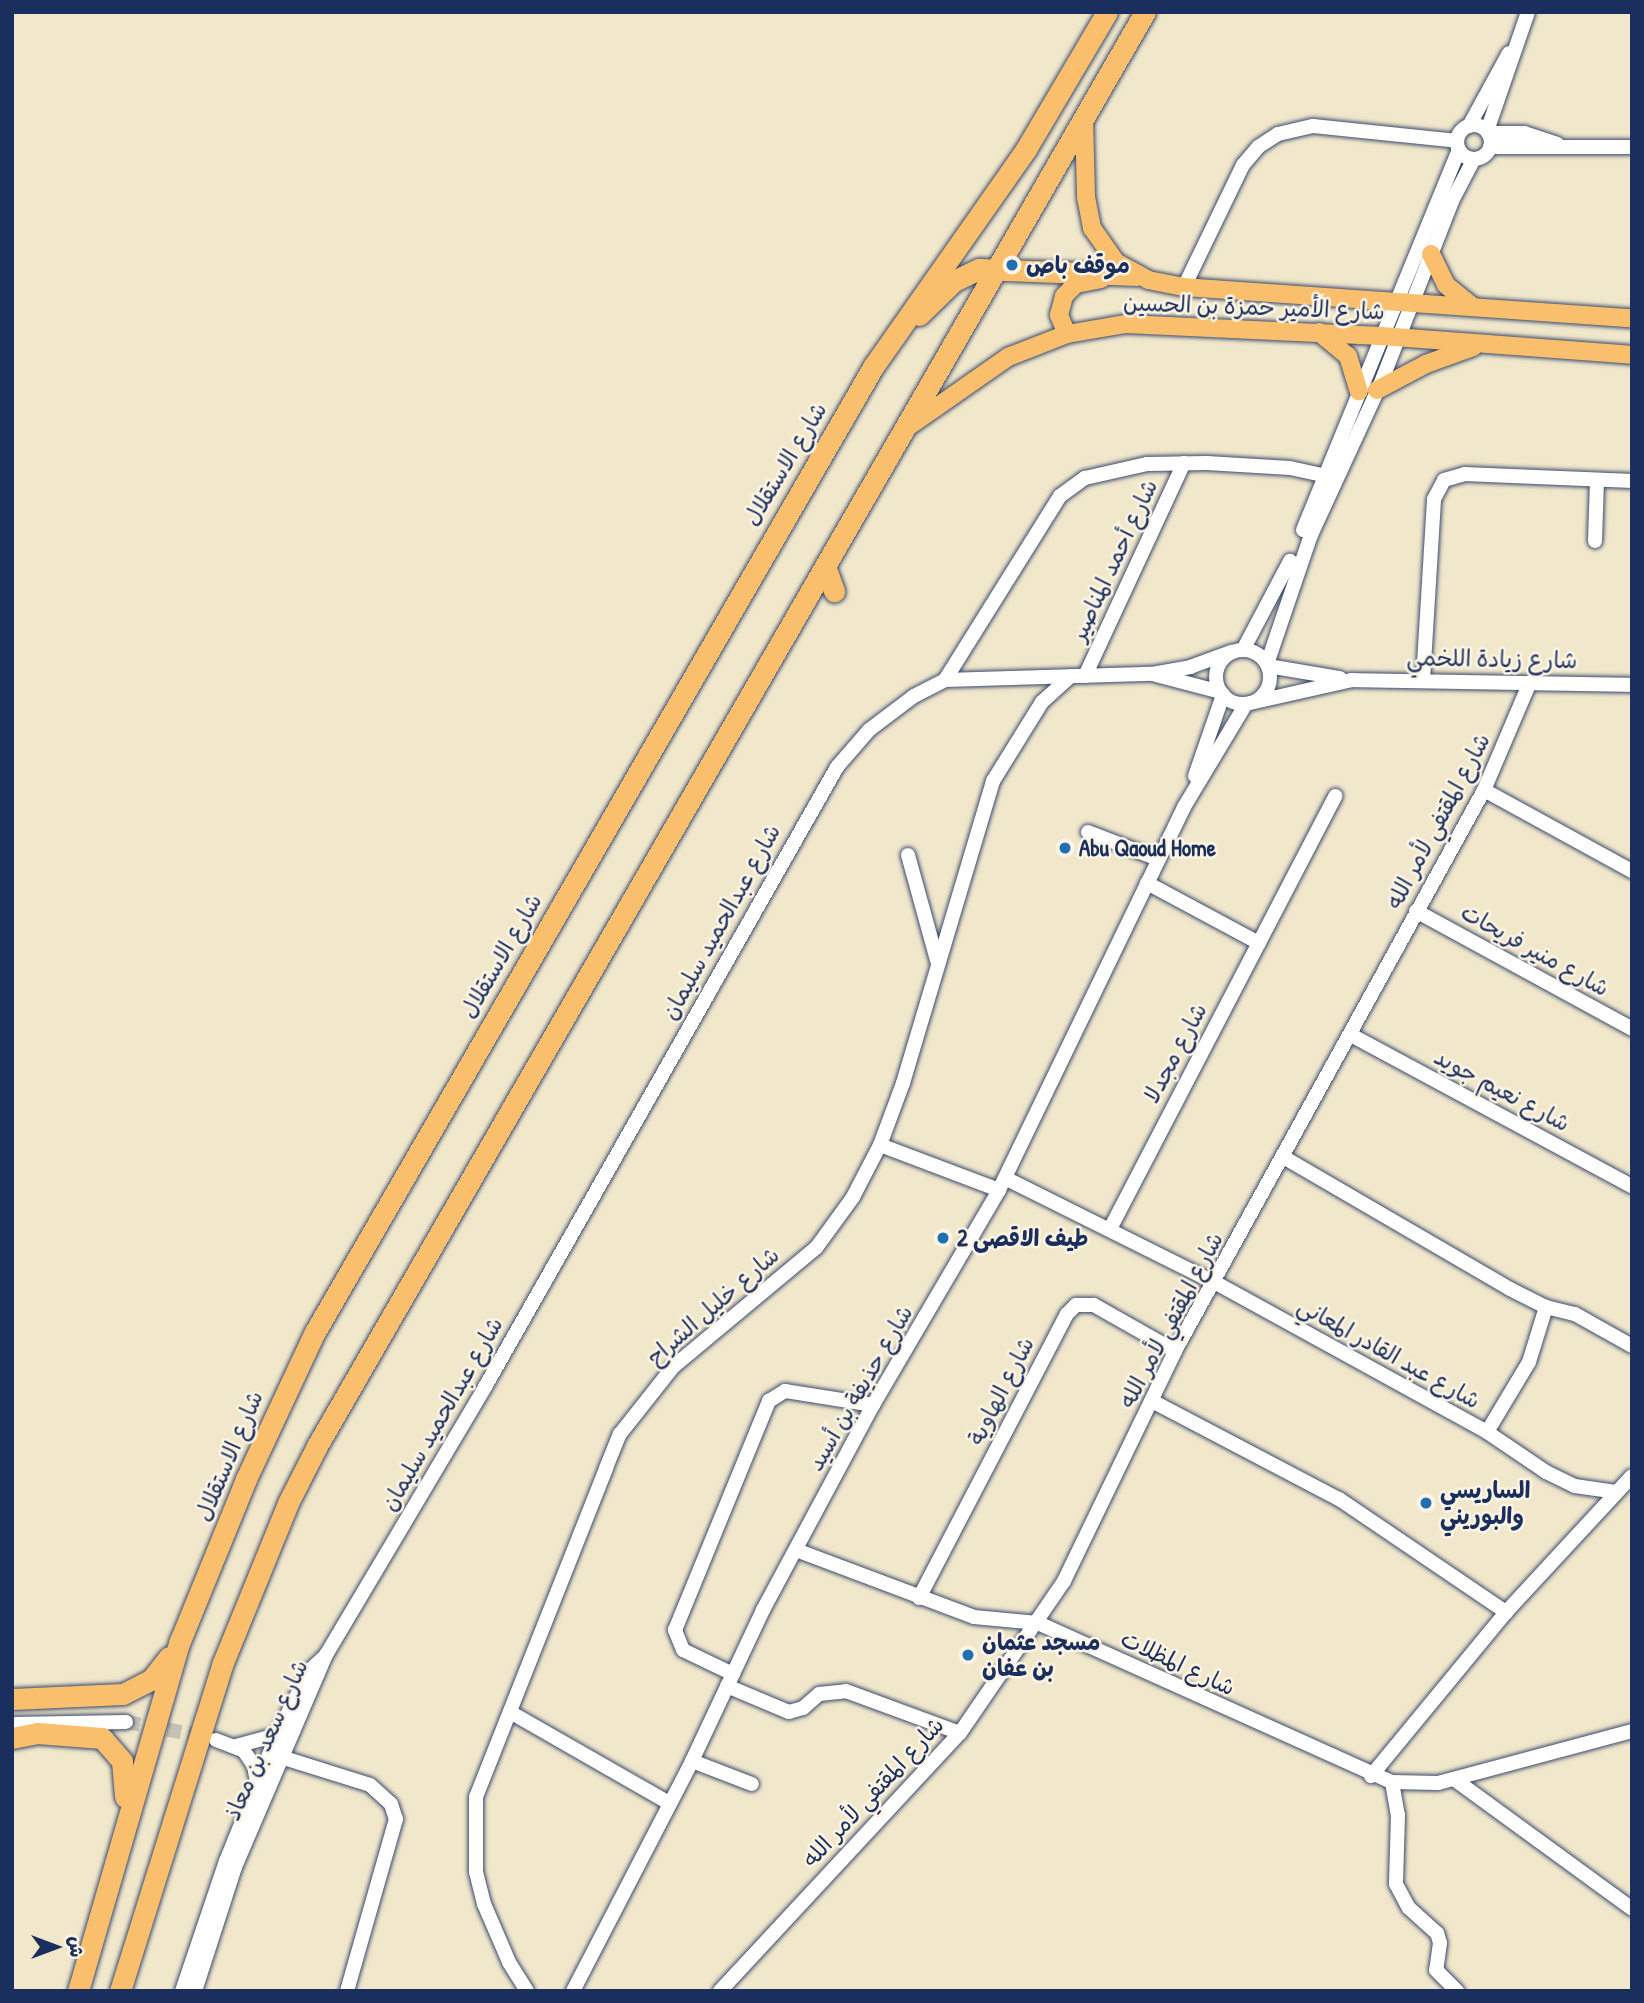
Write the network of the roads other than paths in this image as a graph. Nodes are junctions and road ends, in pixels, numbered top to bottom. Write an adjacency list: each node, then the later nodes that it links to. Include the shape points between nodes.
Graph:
1 (1107, 12): 19 (highway, شارع الاستقلال, via 1026,149)
2 (1145, 12): 5 (highway)
3 (1528, 12): 4 (street)
4 (1514, 46): 6 (street); 7 (street)
5 (1084, 118): 13 (highway); 14 (main road, شارع الأمير حمزة بن الحسين, via 1086,197 1092,228 1107,252)
6 (1469, 126): 7 (street); 8 (street, via 1460,132)
7 (1488, 137): 9 (street); 10 (street)
8 (1458, 146): 10 (street); 11 (street); 15 (street, via 1313,126 1278,134 1243,165)
9 (1632, 147)
10 (1474, 159): 11 (street)
11 (1435, 227): 12 (street); 16 (street)
12 (1431, 254): 16 (street); 17 (main road, via 1446,285)
13 (1000, 267): 14 (highway); 19 (highway, via 961,276 924,312); 26 (highway)
14 (1137, 275): 15 (main road, شارع الأمير حمزة بن الحسين); 21 (main road, via 1083,281 1070,289 1060,308)
15 (1184, 287): 16 (main road, شارع الأمير حمزة بن الحسين)
16 (1405, 301): 17 (main road, شارع الأمير حمزة بن الحسين); 22 (street)
17 (1475, 308): 18 (main road, شارع الأمير حمزة بن الحسين)
18 (1632, 318)
19 (904, 321): 76 (highway, شارع الاستقلال, via 724,619 321,1322 251,1468)
20 (1319, 332): 21 (main road, شارع الأمير حمزة بن الحسين, via 1147,323); 22 (main road, شارع الأمير حمزة بن الحسين); 25 (main road, via 1348,356)
21 (1067, 334): 26 (main road, شارع الأمير حمزة بن الحسين, via 990,367)
22 (1390, 337): 23 (main road, شارع الأمير حمزة بن الحسين); 25 (street)
23 (1479, 345): 24 (main road, شارع الأمير حمزة بن الحسين); 25 (main road)
24 (1632, 355)
25 (1368, 391): 28 (street)
26 (903, 431): 32 (highway)
27 (1184, 463): 28 (street, via 1249,464); 37 (street, شارع أحمد المناصير); 38 (street, via 1107,470 1085,478 1060,496)
28 (1331, 476): 34 (street, via 1284,577); 35 (street)
29 (1597, 480): 30 (street); 31 (street); 40 (street, via 1465,474 1444,480 1434,499)
30 (1632, 481)
31 (1595, 541)
32 (825, 566): 33 (highway); 101 (highway, via 375,1342 288,1503 222,1665)
33 (834, 590)
34 (1237, 651): 35 (street, via 1257,653); 36 (street); 43 (street, via 1216,675)
35 (1267, 665): 39 (street, شارع زيادة اللخمي); 44 (street, via 1267,688)
36 (1152, 674): 37 (street); 43 (street)
37 (1078, 676): 38 (street); 55 (street, شارع خليل الشراح, via 1042,702 993,780)
38 (945, 680): 77 (street, شارع عبدالحميد سليمان, via 914,696 869,730 837,767 485,1387)
39 (1352, 680): 40 (street, شارع زيادة اللخمي); 44 (street, شارع زيادة اللخمي)
40 (1423, 680): 41 (street, شارع زيادة اللخمي)
41 (1530, 682): 42 (street, شارع زيادة اللخمي); 45 (street, شارع المقتفي لأمر الله)
42 (1632, 685)
43 (1222, 694): 44 (street); 47 (street, شارع حذيفة بن أسيد)
44 (1248, 703): 47 (street, شارع حذيفة بن أسيد)
45 (1484, 790): 51 (street); 53 (street, شارع المقتفي لأمر الله)
46 (1335, 796): 54 (street, شارع مجدلا)
47 (1184, 807): 50 (street, شارع حذيفة بن أسيد)
48 (1088, 832): 50 (street)
49 (908, 855): 55 (street)
50 (1158, 859): 52 (street, شارع حذيفة بن أسيد)
51 (1632, 871)
52 (1147, 883): 54 (street); 60 (street, شارع حذيفة بن أسيد)
53 (1416, 911): 56 (street, شارع منير فريحات); 57 (street, شارع المقتفي لأمر الله)
54 (1259, 943): 62 (street, شارع مجدلا)
55 (937, 961): 58 (street, شارع خليل الشراح)
56 (1632, 1029)
57 (1351, 1035): 59 (street, شارع المقتفي لأمر الله); 61 (street, شارع نعيم جويد)
58 (880, 1145): 60 (street); 80 (street, شارع خليل الشراح, via 835,1227 673,1367 620,1434)
59 (1285, 1158): 63 (street, شارع المقتفي لأمر الله); 64 (street)
60 (1002, 1184): 62 (street); 68 (street, شارع حذيفة بن أسيد)
61 (1632, 1186)
62 (1111, 1227): 63 (street, شارع عبد القادر المعاني)
63 (1216, 1283): 66 (street, شارع المقتفي لأمر الله); 69 (street, شارع عبد القادر المعاني)
64 (1546, 1307): 65 (street, via 1576,1314); 69 (street, شارع عبد القادر المعاني, via 1530,1362)
65 (1632, 1346)
66 (1175, 1351): 67 (street, شارع المقتفي لأمر الله); 73 (street, شارع الهاوية, via 1094,1305 1076,1305 1067,1314)
67 (1152, 1401): 74 (street, via 1339,1499); 75 (street, شارع المقتفي لأمر الله, via 1065,1581)
68 (873, 1405): 72 (street, شارع حذيفة بن أسيد); 78 (street, via 785,1391 769,1401 675,1630 682,1650)
69 (1487, 1432): 71 (street, via 1523,1460 1575,1486)
70 (1632, 1476): 71 (street)
71 (1616, 1492): 74 (street)
72 (796, 1550): 73 (street, شارع المظلات); 78 (street, شارع حذيفة بن أسيد)
73 (919, 1598): 75 (street, شارع المظلات, via 974,1617)
74 (1506, 1612): 91 (street)
75 (1038, 1623): 84 (street, شارع المقتفي لأمر الله); 91 (street, شارع المظلات)
76 (180, 1641): 79 (highway, via 158,1673 123,1694); 97 (highway, شارع الاستقلال)
77 (326, 1656): 85 (street, شارع سعد بن معاذ, via 310,1671); 89 (street, شارع سعد بن معاذ)
78 (730, 1680): 84 (street, via 789,1712 832,1689); 90 (street, شارع حذيفة بن أسيد)
79 (12, 1699)
80 (510, 1712): 96 (street); 105 (street, شارع خليل الشراح, via 476,1797 474,1846 484,1904)
81 (126, 1722): 82 (street)
82 (12, 1724)
83 (1632, 1731): 92 (street, شارع المظلات)
84 (960, 1733): 107 (street, شارع المقتفي لأمر الله)
85 (277, 1735): 88 (street); 94 (street, شارع سعد بن معاذ)
86 (12, 1738): 97 (highway, via 81,1733 111,1744 122,1762)
87 (216, 1740): 88 (street)
88 (236, 1746): 94 (street, via 254,1766)
89 (284, 1758): 99 (street, شارع سعد بن معاذ); 104 (street, via 370,1785 391,1804 396,1819)
90 (692, 1761): 95 (street); 96 (street, شارع حذيفة بن أسيد)
91 (1371, 1776): 93 (street, شارع المظلات)
92 (1454, 1779): 93 (street, شارع المظلات); 98 (street)
93 (1392, 1782): 108 (street, via 1398,1815 1396,1884 1409,1908 1437,1933 1436,1970)
94 (257, 1783): 99 (street, شارع سعد بن معاذ)
95 (752, 1784)
96 (669, 1803): 106 (street, شارع حذيفة بن أسيد)
97 (126, 1814): 100 (highway, شارع الاستقلال)
98 (1632, 1909)
99 (204, 1940): 102 (street, شارع سعد بن معاذ); 103 (street, شارع سعد بن معاذ)
100 (78, 1991)
101 (120, 1991)
102 (182, 1991)
103 (194, 1991)
104 (347, 1991)
105 (527, 1991)
106 (573, 1991)
107 (720, 1991)
108 (1457, 1991)

